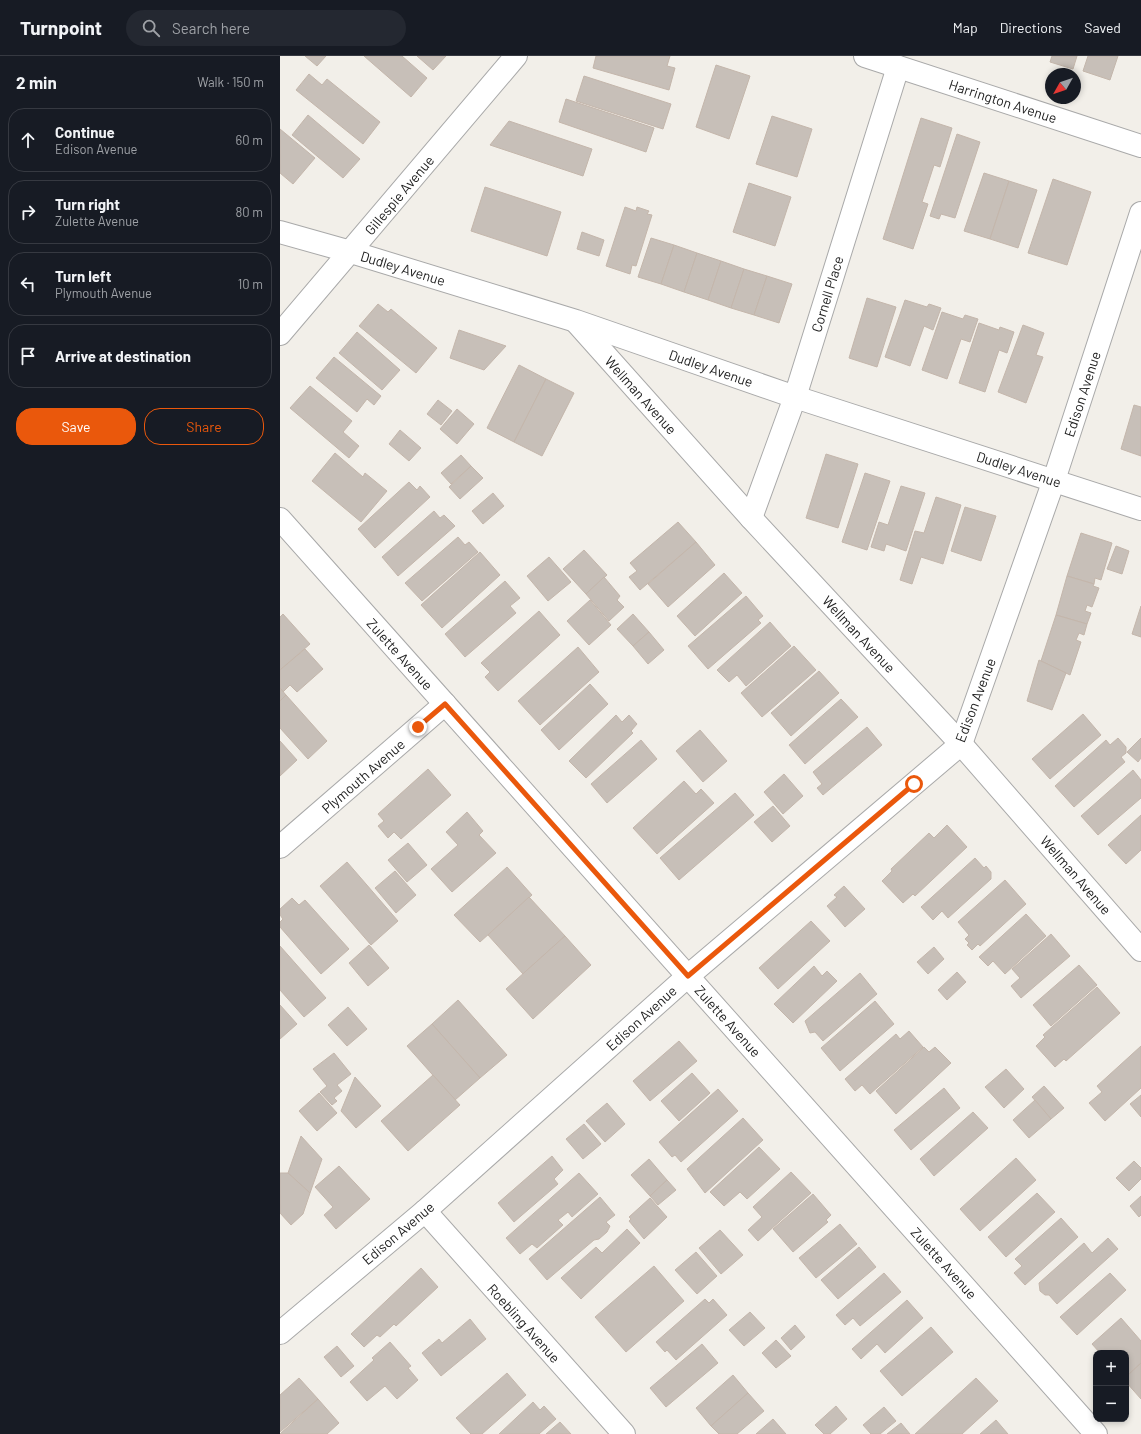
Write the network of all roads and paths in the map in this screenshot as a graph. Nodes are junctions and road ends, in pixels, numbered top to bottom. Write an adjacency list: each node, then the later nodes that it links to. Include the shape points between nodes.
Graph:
1 (516, 56): 7 (street, Gillespie Avenue)
2 (864, 56): 3 (street, Harrington Avenue)
3 (898, 67): 4 (street, Harrington Avenue); 10 (street, Cornell Place)
4 (1141, 146)
5 (1141, 213): 11 (street, Edison Avenue)
6 (280, 232): 7 (street, Dudley Avenue)
7 (351, 252): 8 (street, Dudley Avenue); 9 (street, Gillespie Avenue)
8 (576, 321): 10 (street, Dudley Avenue); 13 (street, Wellman Avenue)
9 (280, 334)
10 (795, 397): 11 (street, Dudley Avenue); 13 (street, Cornell Place)
11 (1054, 480): 12 (street, Dudley Avenue); 16 (street, Edison Avenue)
12 (1141, 508)
13 (751, 518): 16 (street, Wellman Avenue)
14 (280, 519): 15 (street, Zulette Avenue)
15 (445, 704): 17 (street, Plymouth Avenue); 19 (street, Zulette Avenue)
16 (961, 744): 18 (street, Wellman Avenue); 19 (street, Edison Avenue)
17 (280, 847)
18 (1141, 950)
19 (688, 976): 20 (street, Edison Avenue); 23 (street, Zulette Avenue)
20 (425, 1212): 21 (street, Edison Avenue); 22 (street, Roebling Avenue)
21 (280, 1333)
22 (624, 1434)
23 (1096, 1434)

